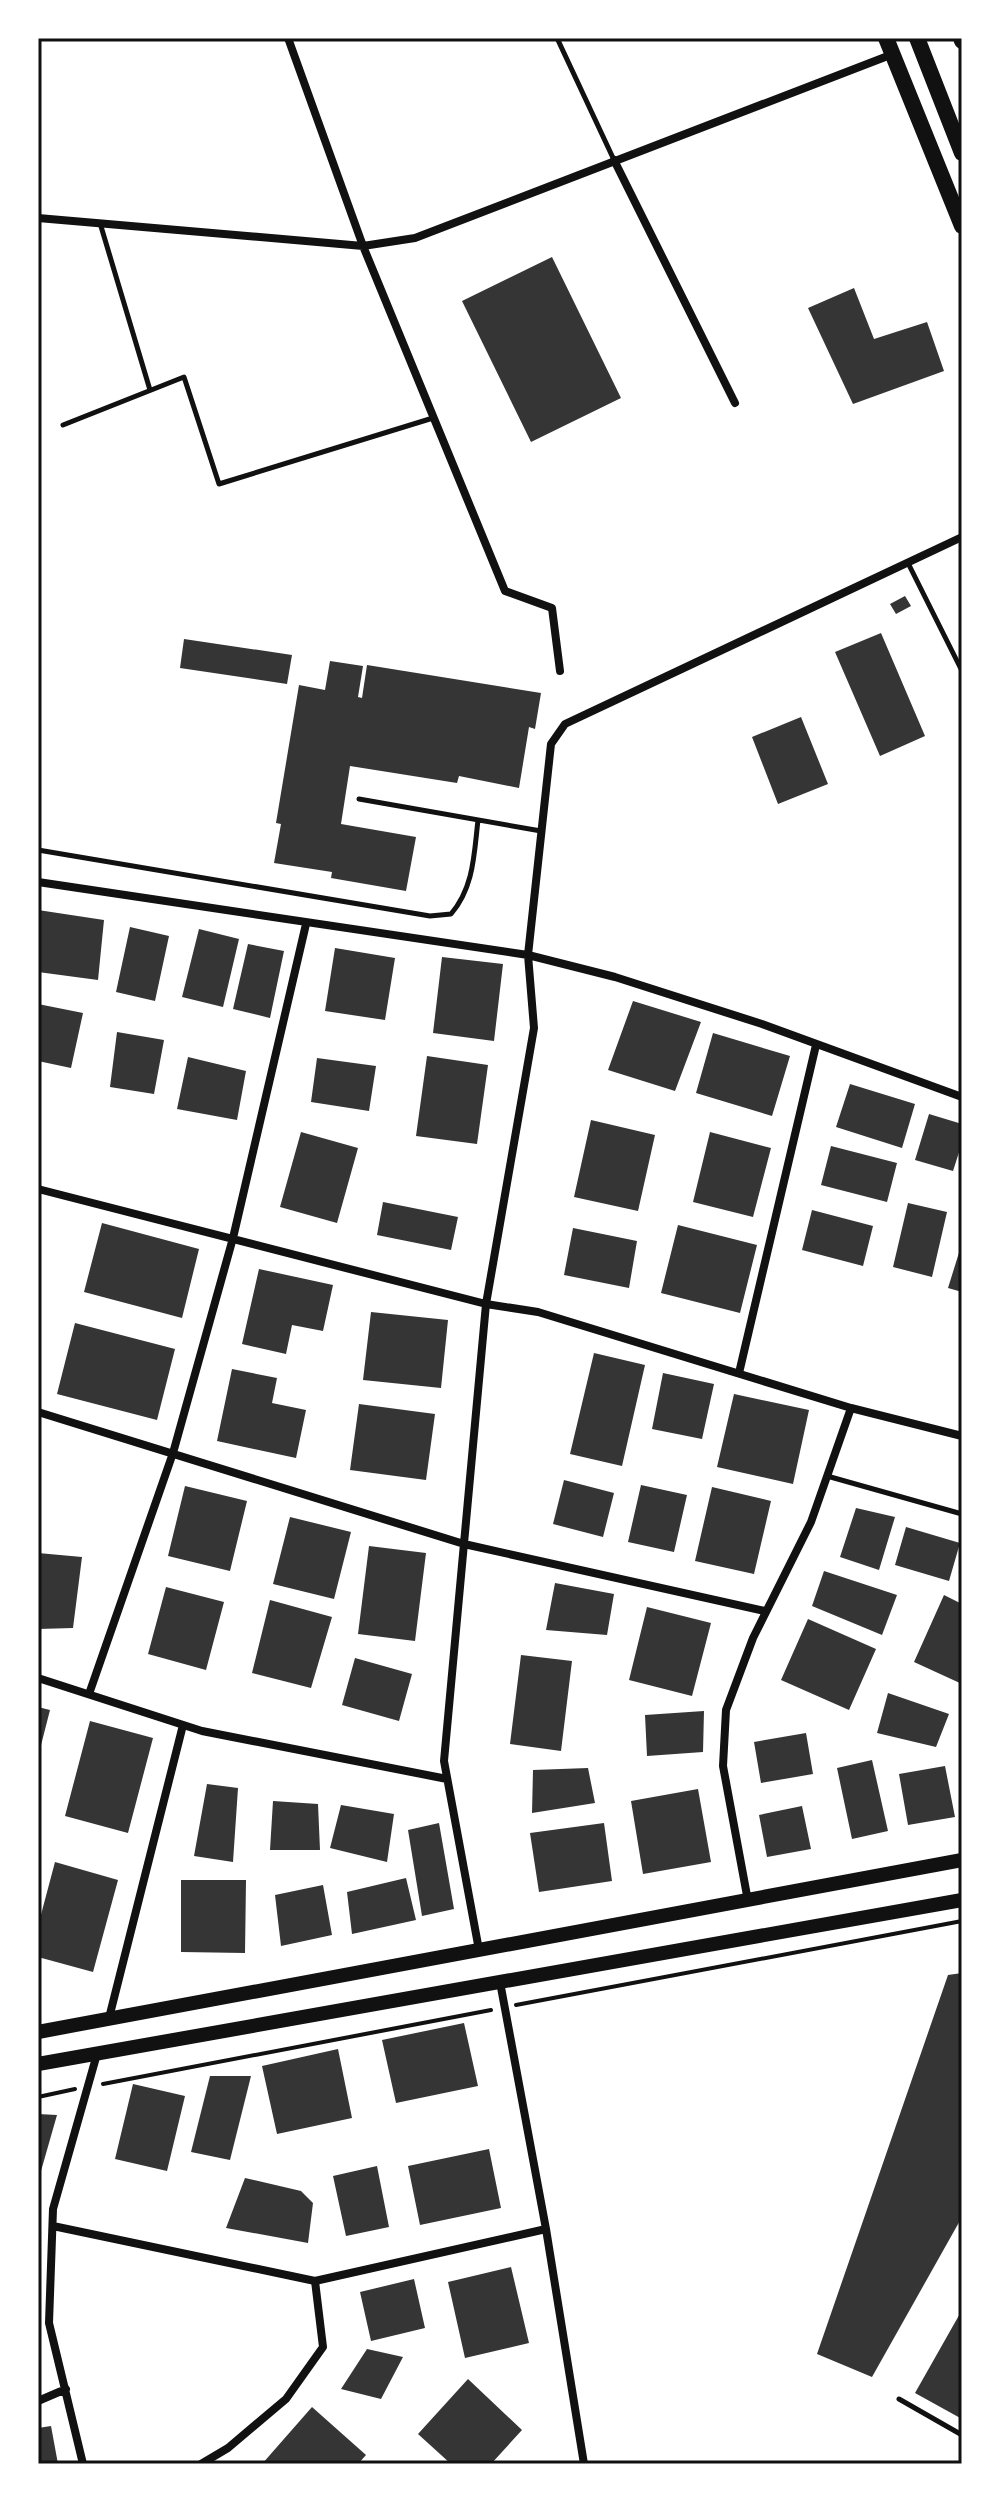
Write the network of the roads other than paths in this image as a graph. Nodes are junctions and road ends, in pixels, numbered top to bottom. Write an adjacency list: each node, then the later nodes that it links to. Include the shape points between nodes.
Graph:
1 (288, 38): 11 (street)
2 (557, 38): 7 (lane)
3 (886, 38): 5 (highway)
4 (917, 38): 6 (highway)
5 (893, 54): 7 (street); 10 (highway)
6 (962, 153)
7 (614, 160): 11 (street, via 415,238); 13 (street)
8 (38, 218): 9 (street)
9 (100, 223): 11 (street); 12 (lane)
10 (962, 226)
11 (363, 246): 14 (street)
12 (150, 390): 14 (lane, via 184,377 219,484); 15 (lane)
13 (735, 403)
14 (434, 418): 18 (street, via 505,591 552,608)
15 (63, 425)
16 (962, 537): 17 (street)
17 (908, 562): 19 (lane); 22 (street, via 565,724 551,744)
18 (560, 671)
19 (962, 671)
20 (359, 799): 21 (lane)
21 (478, 820): 22 (lane); 23 (lane, via 464,898 451,914 430,916)
22 (542, 832): 26 (street)
23 (38, 850)
24 (38, 882): 25 (street)
25 (306, 924): 26 (street); 30 (street)
26 (528, 955): 27 (street, via 615,977); 31 (street, via 534,1028)
27 (816, 1045): 28 (street); 32 (street)
28 (962, 1097)
29 (38, 1189): 30 (street)
30 (233, 1238): 31 (street); 36 (street)
31 (486, 1304): 32 (street, via 538,1312); 39 (street)
32 (739, 1373): 33 (street)
33 (851, 1408): 35 (street); 37 (street)
34 (38, 1412): 36 (street)
35 (962, 1436)
36 (173, 1453): 39 (street); 42 (street)
37 (827, 1476): 38 (lane); 40 (street, via 786,1577)
38 (962, 1514)
39 (464, 1544): 40 (street); 44 (street, via 444,1761)
40 (765, 1611): 47 (street, via 741,1664 722,1733 723,1766)
41 (38, 1678): 42 (street)
42 (89, 1694): 43 (street)
43 (183, 1725): 44 (street); 50 (street)
44 (447, 1779): 48 (street)
45 (962, 1860): 47 (main road)
46 (962, 1900): 49 (main road)
47 (748, 1901): 48 (main road)
48 (479, 1950): 50 (main road)
49 (500, 1982): 52 (main road); 55 (street)
50 (109, 2018): 51 (main road)
51 (38, 2032)
52 (97, 2054): 53 (main road); 54 (street, via 53,2209)
53 (38, 2064)
54 (53, 2226): 56 (street); 57 (street, via 49,2323)
55 (546, 2229): 56 (street); 65 (street)
56 (315, 2281): 61 (street, via 323,2347 286,2399)
57 (66, 2389): 59 (street); 62 (street)
58 (899, 2399): 60 (lane)
59 (38, 2401)
60 (962, 2435)
61 (213, 2457): 63 (street); 64 (street)
62 (83, 2464)
63 (201, 2464)
64 (221, 2464)
65 (584, 2464)

